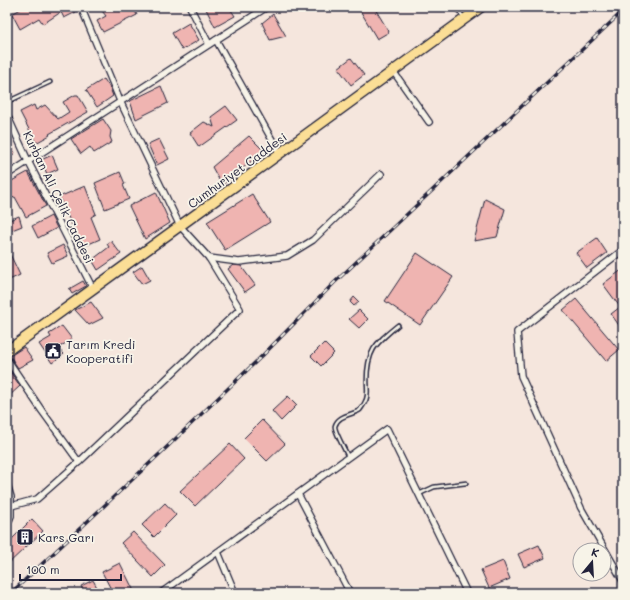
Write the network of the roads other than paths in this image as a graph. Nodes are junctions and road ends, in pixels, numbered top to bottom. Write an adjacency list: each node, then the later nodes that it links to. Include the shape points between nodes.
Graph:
1 (81, 7): 11 (street)
2 (190, 7): 8 (street)
3 (267, 7): 7 (street)
4 (456, 7): 6 (lane)
5 (481, 7): 6 (main road, Cumhuriyet Caddesi)
6 (464, 19): 9 (main road, Cumhuriyet Caddesi)
7 (216, 40): 8 (street); 15 (street)
8 (209, 44): 11 (street)
9 (393, 71): 14 (street); 15 (main road, Cumhuriyet Caddesi)
10 (50, 82): 12 (lane)
11 (120, 101): 16 (street); 19 (street)
12 (7, 102)
13 (7, 116): 16 (street, Kurban Ali Çelik Caddesi)
14 (429, 122)
15 (280, 154): 19 (main road, Cumhuriyet Caddesi)
16 (28, 161): 18 (street); 22 (street, Kurban Ali Çelik Caddesi)
17 (381, 174): 21 (street, via 314,240 287,256 239,262)
18 (7, 175)
19 (180, 226): 21 (street); 22 (main road, Cumhuriyet Caddesi)
20 (623, 250): 35 (street, via 517,332 521,376 581,508)
21 (209, 258): 27 (street, via 240,309)
22 (93, 289): 24 (main road, Cumhuriyet Caddesi)
23 (398, 325): 26 (lane, via 380,340 371,352 367,368 366,402 360,410 342,417 334,428)
24 (7, 351)
25 (7, 359): 27 (street)
26 (348, 457): 30 (street); 31 (street, via 387,429)
27 (79, 462): 32 (street, via 37,499)
28 (466, 483): 31 (lane, via 434,487)
29 (7, 484): 32 (street, via 12,497)
30 (298, 494): 34 (street); 38 (street)
31 (419, 494): 39 (street)
32 (11, 506): 33 (street, via 11,516)
33 (7, 525)
34 (218, 552): 36 (street); 37 (street)
35 (623, 581)
36 (161, 593)
37 (235, 593)
38 (350, 593)
39 (467, 593)

